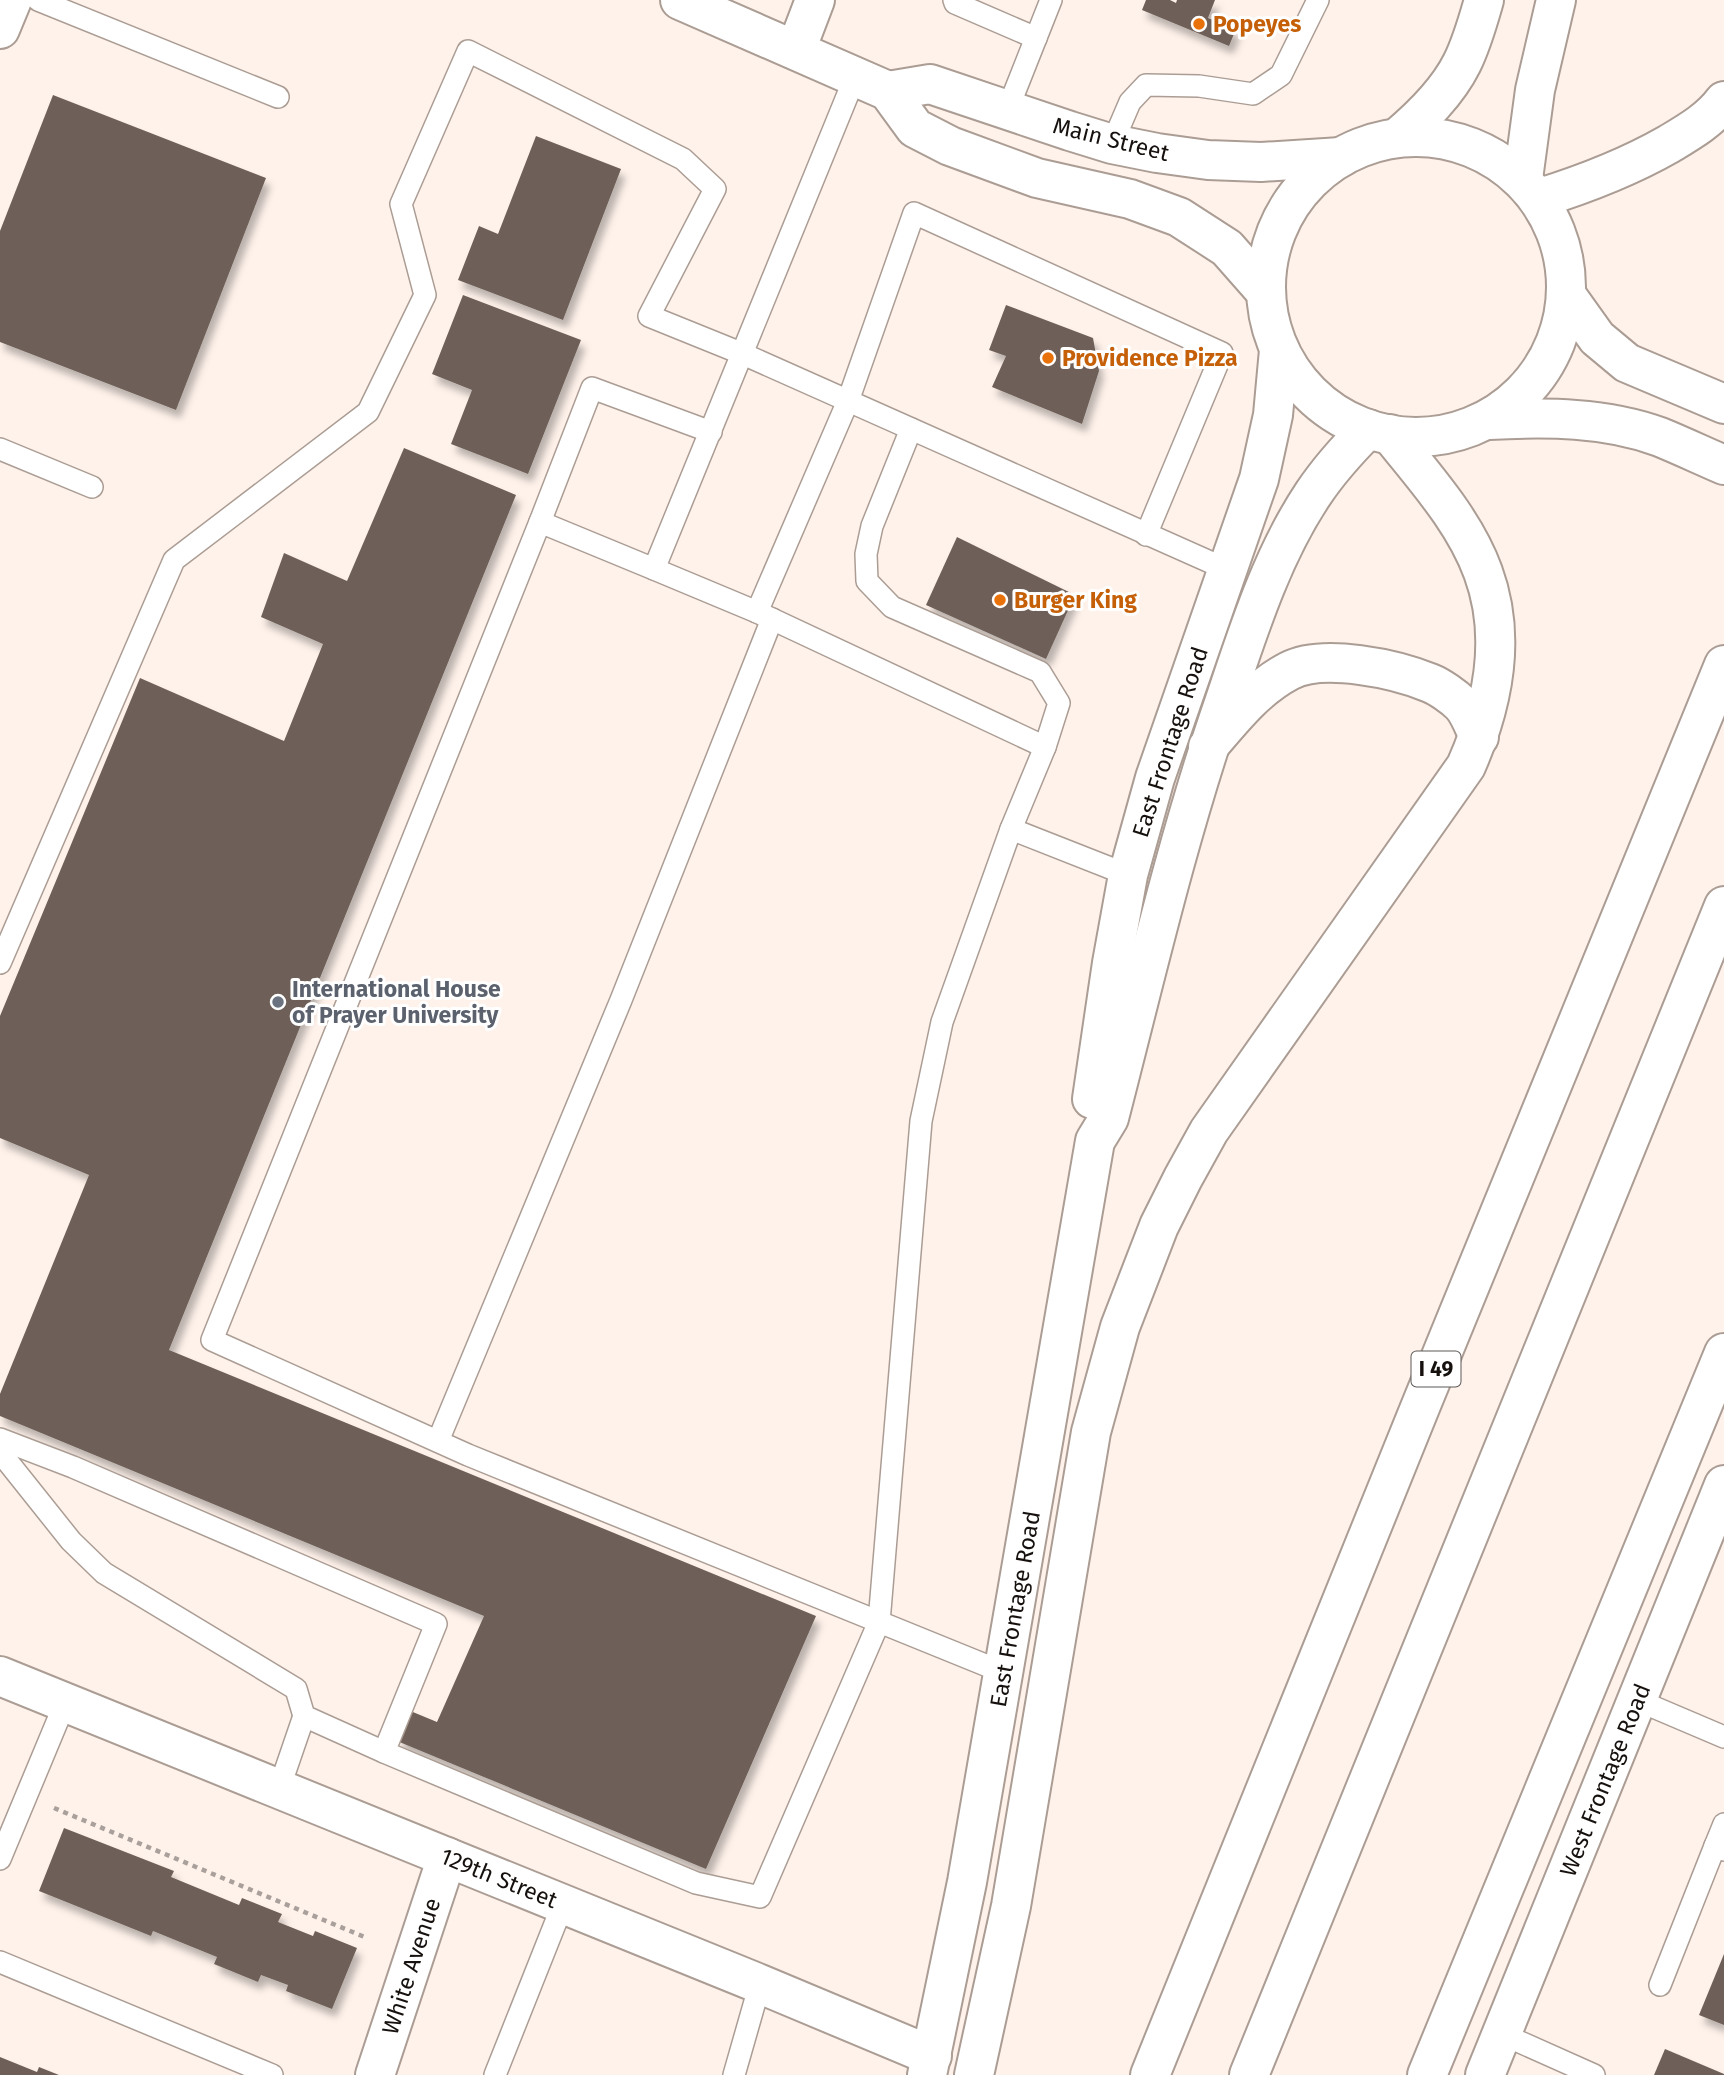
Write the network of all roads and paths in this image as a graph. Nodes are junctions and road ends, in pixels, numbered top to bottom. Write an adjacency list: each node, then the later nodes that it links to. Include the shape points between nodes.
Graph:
1 (38, 0): 12 (lane)
2 (680, 0): 10 (main road)
3 (815, 0): 10 (main road)
4 (954, 0): 9 (lane)
5 (1051, 0): 9 (lane)
6 (1318, 0): 16 (lane, via 1281,75 1252,94 1146,85 1130,102)
7 (1484, 0): 15 (main road, via 1462,64 1433,106)
8 (1556, 0): 18 (main road, via 1535,90)
9 (1036, 38): 14 (lane)
10 (796, 50): 11 (main road)
11 (872, 84): 14 (main road, Main Street, via 930,84); 19 (main road, via 915,128 950,146 1037,178 1130,199 1179,217 1227,248); 22 (lane)
12 (278, 97)
13 (1724, 101): 18 (main road, via 1690,132 1637,162 1591,182)
14 (1007, 111): 16 (main road, Main Street)
15 (1397, 138): 17 (main road); 18 (main road, via 1465,147 1492,159)
16 (1112, 144): 17 (main road, Main Street, via 1208,160)
17 (1341, 157): 19 (main road, via 1301,188 1284,211 1267,257)
18 (1531, 189): 20 (main road, via 1560,242)
19 (1264, 290): 21 (main road)
20 (1567, 296): 24 (main road, via 1597,338 1628,363); 25 (main road, via 1561,337 1543,372 1517,401)
21 (1279, 350): 28 (main road, via 1302,385 1324,405); 35 (main road, East Frontage Road, via 1273,415 1259,479)
22 (743, 354): 23 (lane); 27 (lane); 44 (lane, via 649,316 715,189 683,159 468,51 401,204 425,295 368,412 174,560)
23 (848, 401): 26 (lane); 33 (lane, via 914,212 1222,353); 36 (lane)
24 (1724, 404)
25 (1489, 420): 28 (main road, via 1427,437); 30 (main road, via 1573,419 1612,425 1658,436)
26 (911, 429): 33 (lane); 39 (lane, via 872,526 867,581 892,607 1040,672 1059,704)
27 (711, 432): 32 (lane, via 592,388); 34 (lane)
28 (1379, 432): 38 (main road, via 1446,506 1483,571 1496,636 1488,709); 40 (main road, East Frontage Road, via 1341,456 1293,527 1273,569)
29 (0, 449): 31 (lane)
30 (1724, 465)
31 (92, 487)
32 (540, 522): 34 (lane); 48 (lane, via 212,1340)
33 (1146, 535): 35 (lane)
34 (654, 569): 36 (lane)
35 (1228, 570): 42 (main road, East Frontage Road, via 1155,778)
36 (764, 615): 39 (lane); 48 (lane, via 621,1000)
37 (1724, 665): 77 (main road, I 49)
38 (1479, 737): 40 (main road, via 1462,705 1433,684 1396,671 1323,663 1292,669 1260,689); 76 (main road, via 1466,766 1209,1131 1159,1226 1120,1327 1091,1432 1012,1906)
39 (1045, 747): 41 (lane)
40 (1209, 747): 45 (main road, East Frontage Road, via 1109,1118)
41 (1011, 828): 42 (lane); 51 (lane, via 942,1022 921,1121)
42 (1128, 875): 45 (main road, East Frontage Road, via 1089,1116)
43 (1724, 906): 78 (main road)
44 (0, 963)
45 (1095, 1141): 52 (main road, East Frontage Road)
46 (1724, 1353): 79 (main road)
47 (0, 1439): 58 (lane, via 73,1466 436,1624)
48 (438, 1441): 51 (lane)
49 (0, 1452): 56 (lane, via 71,1541 104,1573 296,1689)
50 (1724, 1485): 54 (main road, West Frontage Road)
51 (879, 1622): 52 (lane); 58 (lane, via 760,1897 696,1883)
52 (1004, 1673): 71 (main road, East Frontage Road)
53 (0, 1676): 55 (main road, 129th Street)
54 (1637, 1700): 57 (lane); 70 (main road, West Frontage Road)
55 (65, 1703): 59 (main road, 129th Street); 60 (lane)
56 (304, 1716): 58 (lane); 59 (lane)
57 (1724, 1737)
58 (384, 1752)
59 (279, 1789): 63 (main road, 129th Street)
60 (26, 1797): 64 (lane); 66 (path)
61 (1724, 1824): 62 (lane)
62 (1720, 1848): 69 (lane)
63 (447, 1857): 65 (main road, 129th Street); 73 (main road, White Avenue)
64 (0, 1859)
65 (564, 1905): 68 (main road, 129th Street); 74 (lane)
66 (367, 1938)
67 (0, 1962): 72 (lane)
68 (760, 1984): 71 (main road, 129th Street); 75 (lane)
69 (1660, 1985)
70 (1502, 2034): 80 (main road, West Frontage Road); 81 (lane)
71 (929, 2065)
72 (272, 2075)
73 (375, 2075)
74 (495, 2075)
75 (734, 2075)
76 (974, 2075)
77 (1150, 2075)
78 (1249, 2075)
79 (1427, 2075)
80 (1485, 2075)
81 (1592, 2075)

